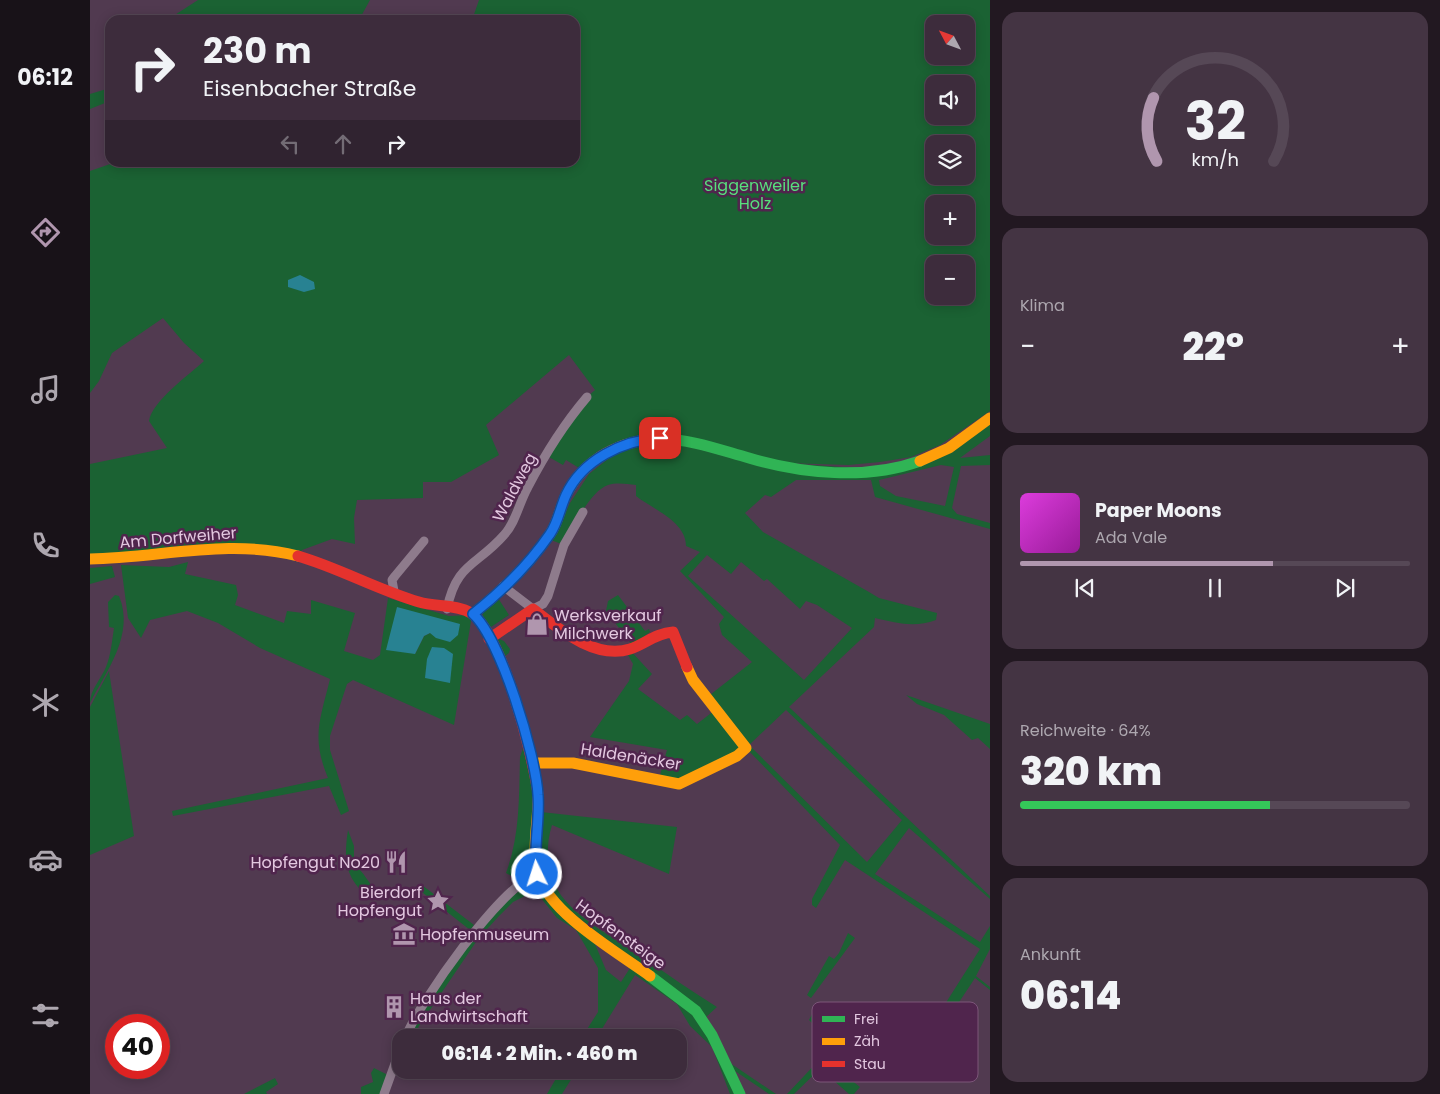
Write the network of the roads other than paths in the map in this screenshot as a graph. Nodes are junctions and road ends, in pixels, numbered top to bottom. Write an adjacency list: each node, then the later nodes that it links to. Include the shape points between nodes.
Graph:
1 (587, 397): 8 (street, Waldweg, via 563,429 528,488 508,530 454,583)
2 (990, 418): 6 (street, via 945,450 920,461 855,471 780,466 681,439 650,438 629,443 607,453 582,473 566,496 551,533)
3 (583, 512): 9 (street, via 564,545 548,596 543,604)
4 (424, 541): 7 (street, via 392,580)
5 (90, 560): 7 (street, Am Dorfweiher, via 216,548 255,548 327,564)
6 (503, 586): 9 (street); 10 (street)
7 (394, 591): 8 (street, Am Dorfweiher, via 418,602)
8 (447, 608): 10 (street, Am Dorfweiher)
9 (533, 609): 11 (street); 12 (street, Haldenäcker, via 572,638 613,650 630,649 673,632 693,680 746,748 737,756 680,784 573,763)
10 (473, 614): 11 (street, Hopfensteige)
11 (489, 639): 12 (street, Hopfensteige, via 510,684)
12 (533, 763): 13 (street, Hopfensteige, via 538,795)
13 (537, 874): 14 (street, via 508,895 472,936); 17 (street, Hopfensteige, via 560,910 696,1011 712,1035)
14 (410, 1029)
15 (392, 1072): 16 (street)
16 (384, 1094)
17 (740, 1094)

